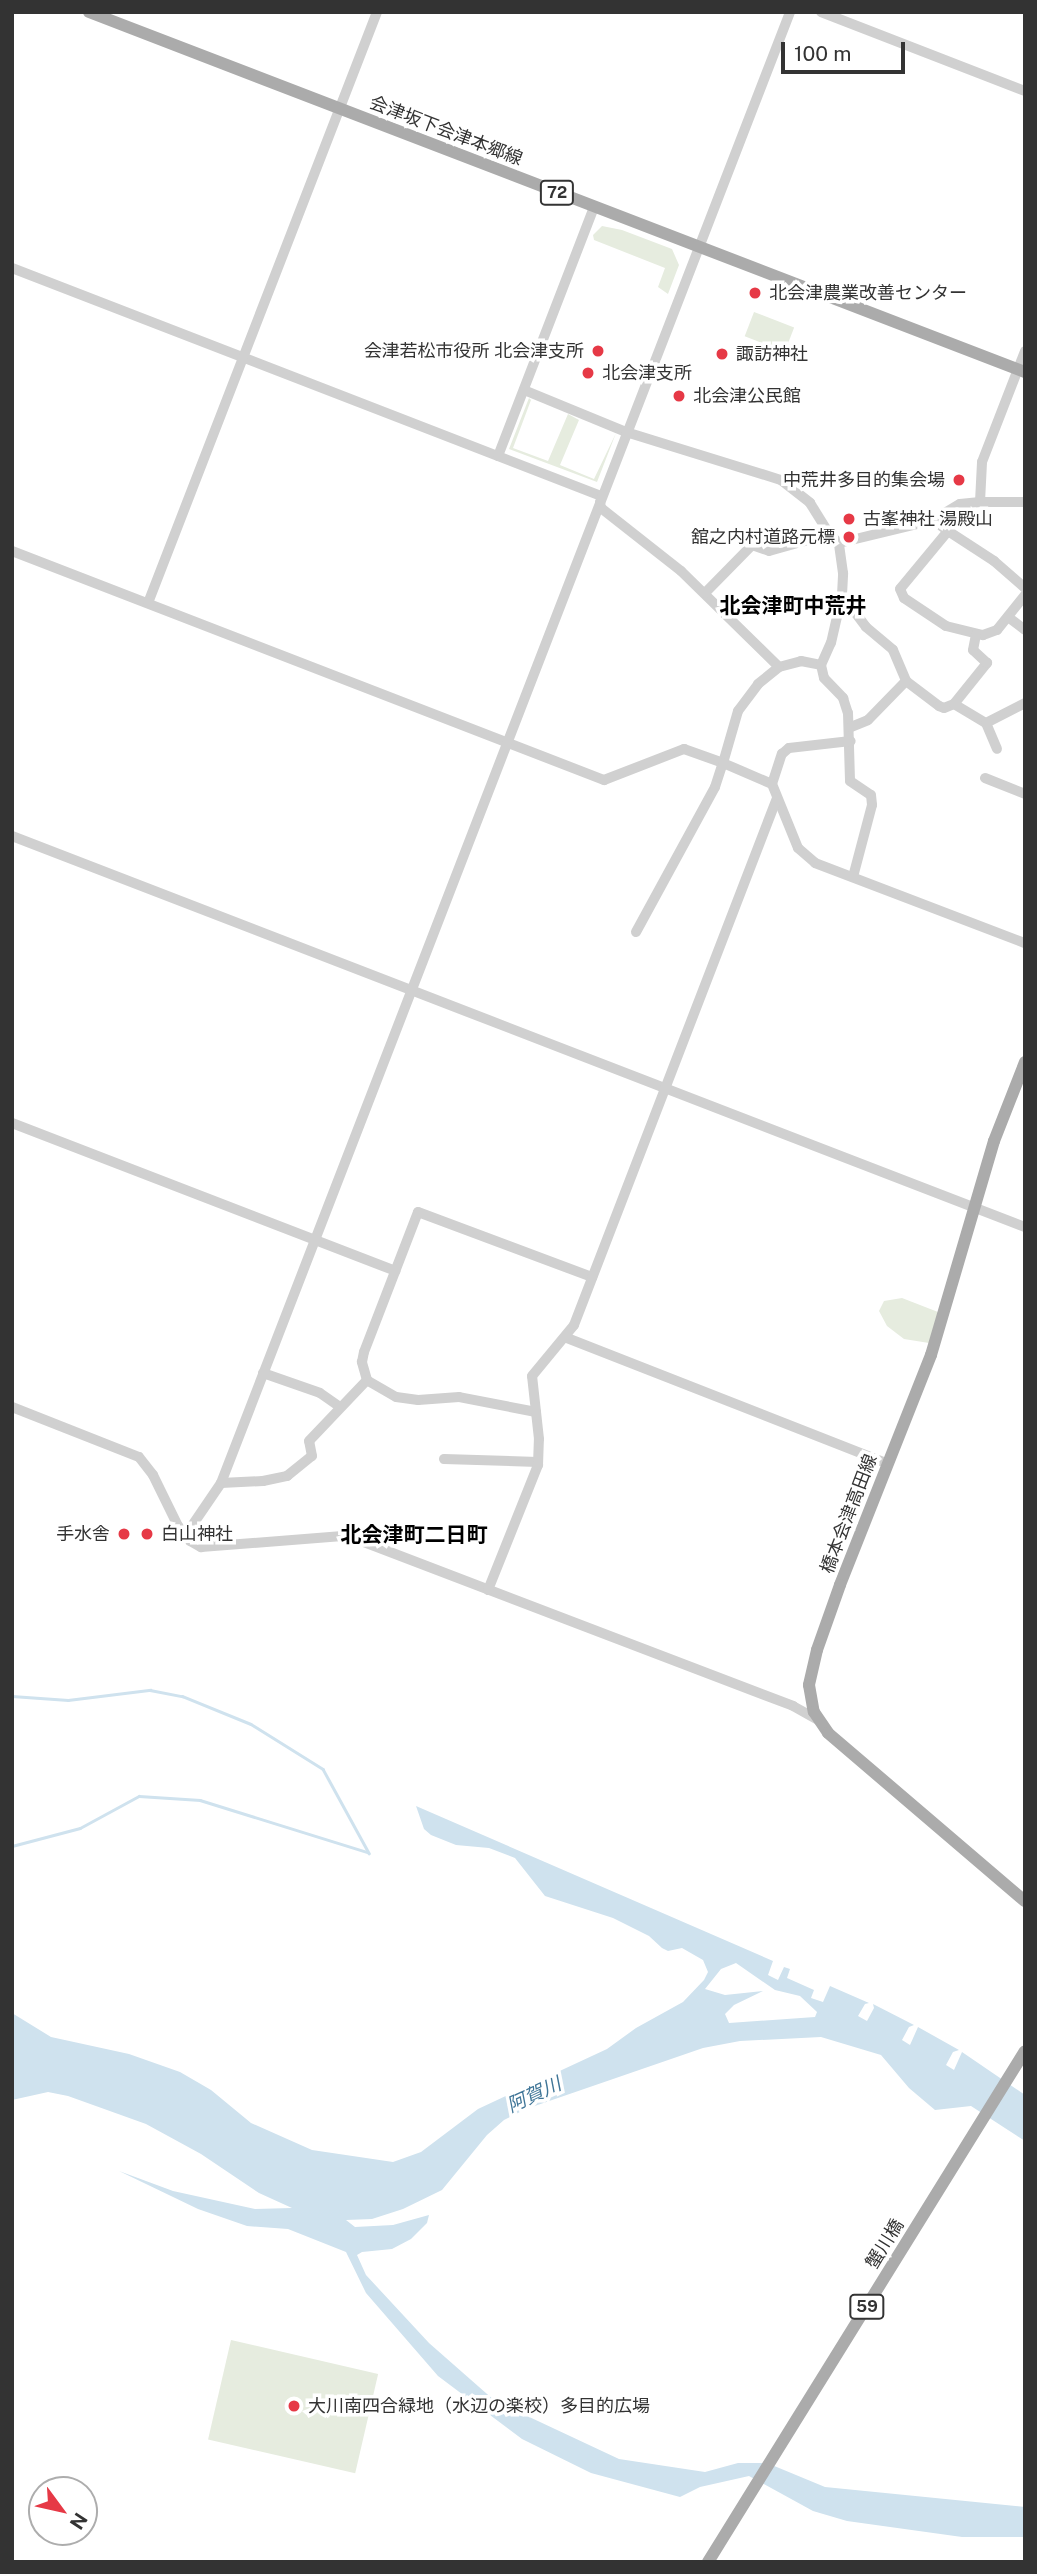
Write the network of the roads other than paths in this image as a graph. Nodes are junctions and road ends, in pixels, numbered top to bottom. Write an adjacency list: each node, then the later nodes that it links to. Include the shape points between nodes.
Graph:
1 (89, 12): 6 (main road, 会津坂下会津本郷線 / 72)
2 (377, 12): 6 (street)
3 (790, 12): 8 (street)
4 (821, 12): 5 (street)
5 (1025, 91)
6 (340, 109): 7 (main road, 会津坂下会津本郷線 / 72); 11 (street)
7 (594, 207): 8 (main road, 会津坂下会津本郷線 / 72); 13 (street)
8 (699, 248): 12 (main road, 会津坂下会津本郷線 / 72); 14 (street)
9 (12, 268): 11 (street)
10 (1025, 351): 12 (street)
11 (243, 358): 15 (street); 28 (street)
12 (1021, 371): 17 (street, via 982,463)
13 (524, 390): 14 (street); 15 (street)
14 (626, 432): 16 (street); 21 (street, via 781,480 810,503)
15 (499, 456): 16 (street)
16 (601, 499): 25 (street, via 601,508); 40 (street)
17 (980, 502): 18 (street); 19 (street, via 960,504)
18 (1025, 502)
19 (933, 520): 20 (street); 22 (street)
20 (948, 531): 24 (street); 31 (street, via 900,589 904,598 925,614)
21 (829, 534): 22 (street); 25 (street, via 769,551 752,545)
22 (839, 543): 26 (street)
23 (12, 551): 28 (street)
24 (1025, 588)
25 (705, 593): 33 (street)
26 (842, 595): 32 (street); 34 (street, via 866,627 893,650)
27 (1025, 595): 29 (street)
28 (148, 603): 40 (street)
29 (1009, 617): 30 (street); 31 (street, via 989,634)
30 (1025, 630)
31 (976, 634): 36 (street, via 973,650 987,663)
32 (821, 665): 33 (street, via 801,661); 38 (street, via 824,678 846,702)
33 (779, 667): 42 (street, via 738,710)
34 (906, 681): 36 (street, via 939,706); 38 (street, via 868,720)
35 (1025, 703): 37 (street)
36 (954, 704): 37 (street)
37 (986, 723): 41 (street)
38 (851, 727): 39 (street)
39 (851, 741): 44 (street, via 789,748); 48 (street, via 850,781 869,791 872,805)
40 (506, 743): 42 (street, via 604,780 684,749); 51 (street)
41 (997, 749)
42 (723, 763): 44 (street); 49 (street, via 715,787)
43 (985, 778): 45 (street)
44 (772, 784): 46 (street)
45 (1025, 794)
46 (777, 798): 48 (street, via 804,856); 53 (street)
47 (12, 836): 51 (street)
48 (853, 877): 50 (street)
49 (636, 932)
50 (1025, 943)
51 (410, 990): 53 (street); 57 (street)
52 (1025, 1062): 55 (main road, 橋本会津高田線, via 994,1141)
53 (666, 1090): 55 (street); 59 (street)
54 (12, 1123): 57 (street)
55 (975, 1208): 56 (street); 68 (main road, 橋本会津高田線, via 931,1355)
56 (1025, 1227)
57 (315, 1240): 58 (street); 61 (street)
58 (395, 1270): 59 (street, via 418,1212); 62 (street, via 362,1358)
59 (592, 1277): 60 (street)
60 (567, 1338): 65 (street, via 532,1376); 68 (street)
61 (263, 1373): 63 (street); 69 (street)
62 (366, 1380): 63 (street); 65 (street, via 396,1397 459,1396)
63 (340, 1406): 69 (street, via 309,1441 313,1456 287,1476)
64 (12, 1407): 70 (street, via 139,1457)
65 (536, 1412): 67 (street)
66 (444, 1459): 67 (street)
67 (538, 1462): 71 (street)
68 (888, 1464): 72 (main road, 橋本会津高田線, via 814,1661 808,1685)
69 (221, 1483): 70 (street)
70 (185, 1536): 71 (street, via 207,1547 343,1536)
71 (488, 1590): 72 (street, via 793,1706)
72 (818, 1720): 73 (main road, 橋本会津高田線, via 839,1744)
73 (1025, 1901)
74 (1025, 2051): 75 (main road, 蟹川橋 / 59)
75 (708, 2562)

